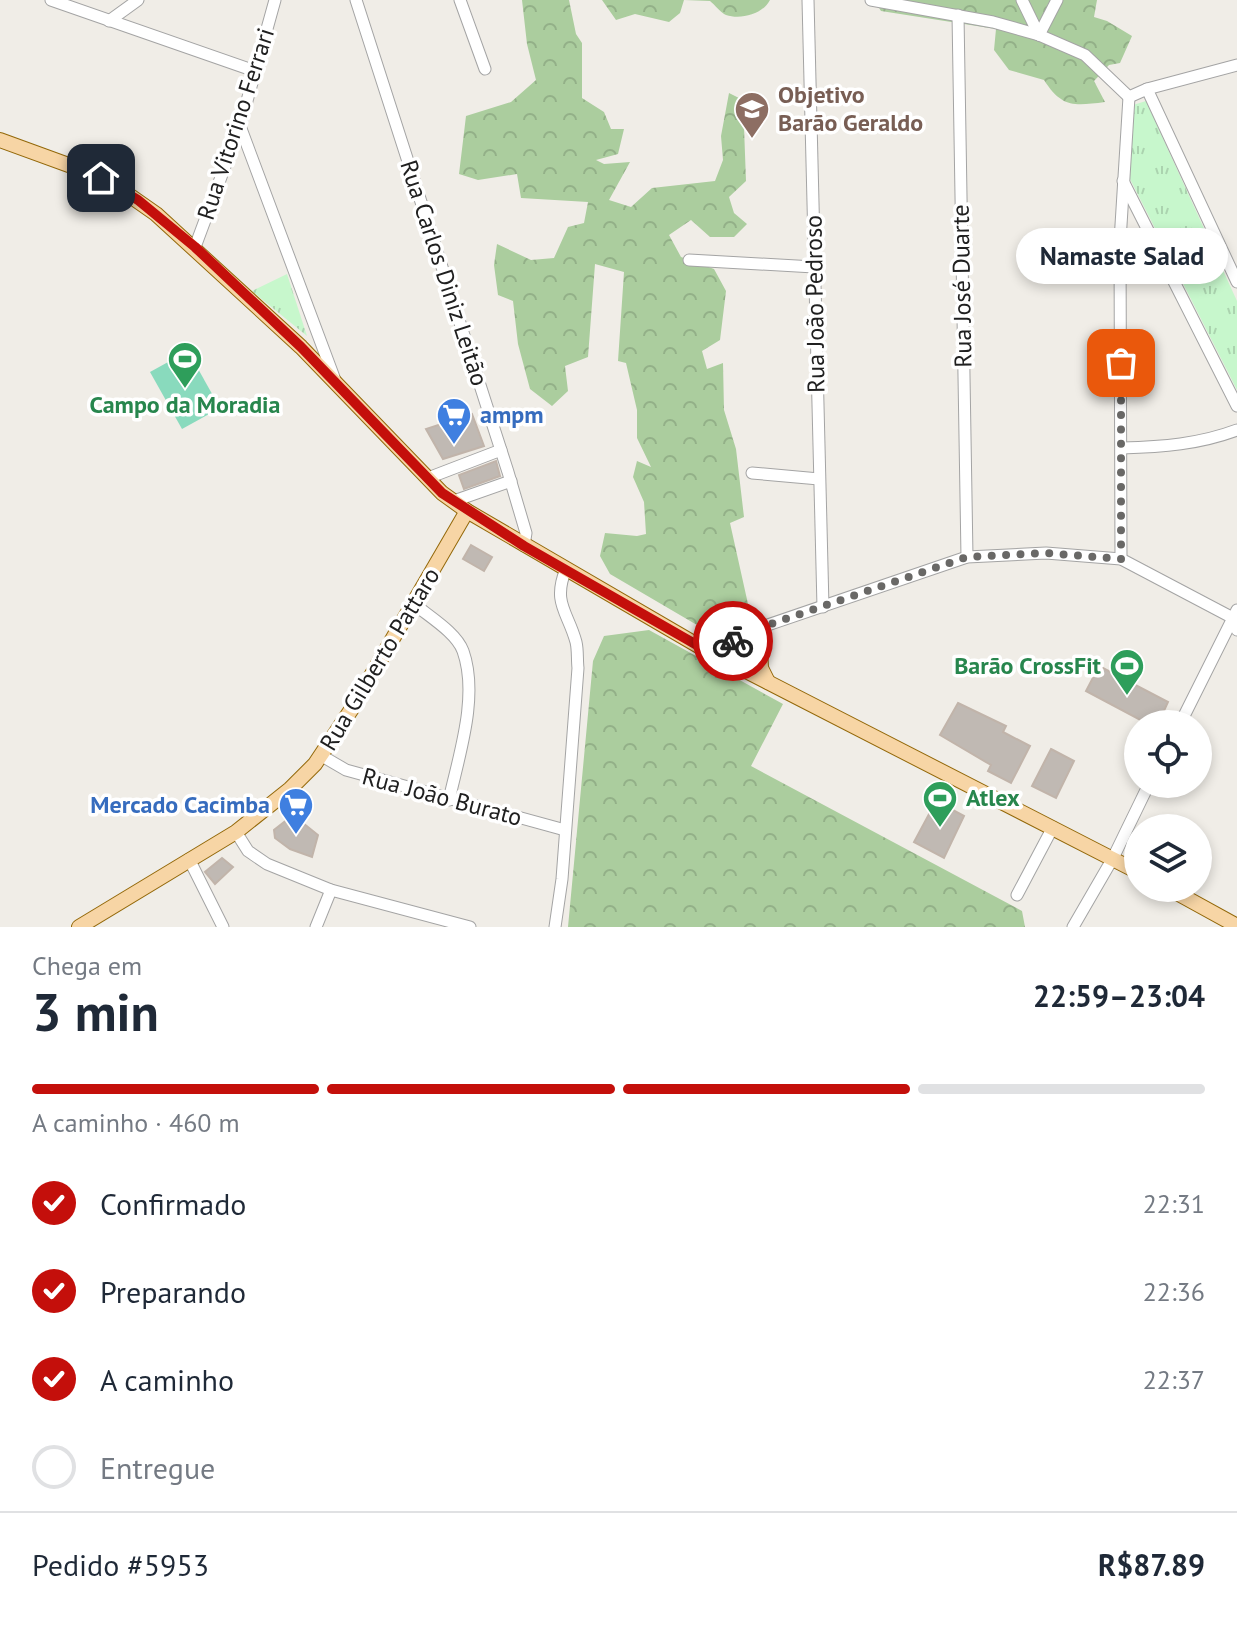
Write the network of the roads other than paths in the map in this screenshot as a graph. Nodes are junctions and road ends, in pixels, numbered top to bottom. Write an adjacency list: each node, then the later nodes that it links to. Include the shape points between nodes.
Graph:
1 (51, 0): 11 (street)
2 (138, 0): 11 (street)
3 (275, 0): 15 (street, Rua Vitorino Ferrari)
4 (356, 0): 31 (street, Rua Carlos Diniz Leitão)
5 (460, 0): 14 (street)
6 (808, 0): 25 (street, Rua João Pedroso)
7 (871, 0): 10 (street)
8 (1022, 0): 12 (street)
9 (1057, 0): 12 (street)
10 (958, 15): 12 (street); 39 (street, Rua José Duarte)
11 (109, 21): 15 (street)
12 (1039, 35): 17 (street, via 1085,55)
13 (1237, 65): 16 (street)
14 (485, 69)
15 (255, 71): 18 (street, Rua Vitorino Ferrari)
16 (1147, 89): 17 (street); 26 (street)
17 (1129, 97): 20 (street)
18 (240, 126): 22 (street, Rua Vitorino Ferrari); 27 (street)
19 (0, 140): 22 (main road, via 116,186)
20 (1123, 181): 21 (street); 23 (street)
21 (1154, 240): 23 (street, via 1134,240); 28 (street)
22 (195, 247): 27 (main road)
23 (1120, 249): 30 (street)
24 (689, 260): 25 (street)
25 (814, 267): 34 (street, Rua João Pedroso)
26 (1237, 282)
27 (336, 384): 33 (main road)
28 (1237, 406)
29 (1237, 430): 30 (street, via 1180,445)
30 (1122, 448): 40 (street)
31 (501, 450): 33 (street); 35 (street, Rua Carlos Diniz Leitão)
32 (752, 473): 34 (street)
33 (428, 478): 36 (main road)
34 (819, 479): 43 (street, Rua João Pedroso)
35 (511, 481): 36 (street); 38 (street, Rua Carlos Diniz Leitão, via 526,533)
36 (454, 501): 37 (main road)
37 (467, 511): 38 (main road); 42 (main road, Rua Gilberto Pattaro)
38 (524, 546): 41 (main road)
39 (967, 557): 40 (street, via 1046,553); 43 (street)
40 (1121, 559): 44 (street)
41 (566, 569): 47 (main road); 54 (street, via 559,586 578,668)
42 (413, 603): 50 (main road, Rua Gilberto Pattaro); 52 (street, via 448,632 464,657 469,698)
43 (823, 607): 45 (street)
44 (1235, 614): 46 (street); 49 (street)
45 (759, 628): 47 (street); 48 (main road, via 761,668)
46 (1237, 630)
47 (709, 652): 48 (main road)
48 (768, 682): 53 (main road)
49 (1187, 710)
50 (322, 756): 52 (street, Rua João Burato, via 346,770); 55 (main road, Rua Gilberto Pattaro)
51 (1142, 798): 56 (street)
52 (449, 800): 54 (street, Rua João Burato)
53 (1053, 827): 56 (main road); 60 (street)
54 (565, 830): 68 (street)
55 (236, 832): 57 (main road, Rua Gilberto Pattaro); 59 (street, via 248,851 267,864)
56 (1113, 858): 58 (main road); 69 (street)
57 (189, 859): 64 (main road, Rua Gilberto Pattaro); 65 (street)
58 (1124, 864)
59 (331, 890): 62 (street); 66 (street)
60 (1017, 895)
61 (1193, 902): 63 (main road)
62 (435, 923): 67 (street)
63 (1237, 926)
64 (79, 927)
65 (223, 927)
66 (316, 927)
67 (470, 927)
68 (555, 927)
69 (1073, 927)

